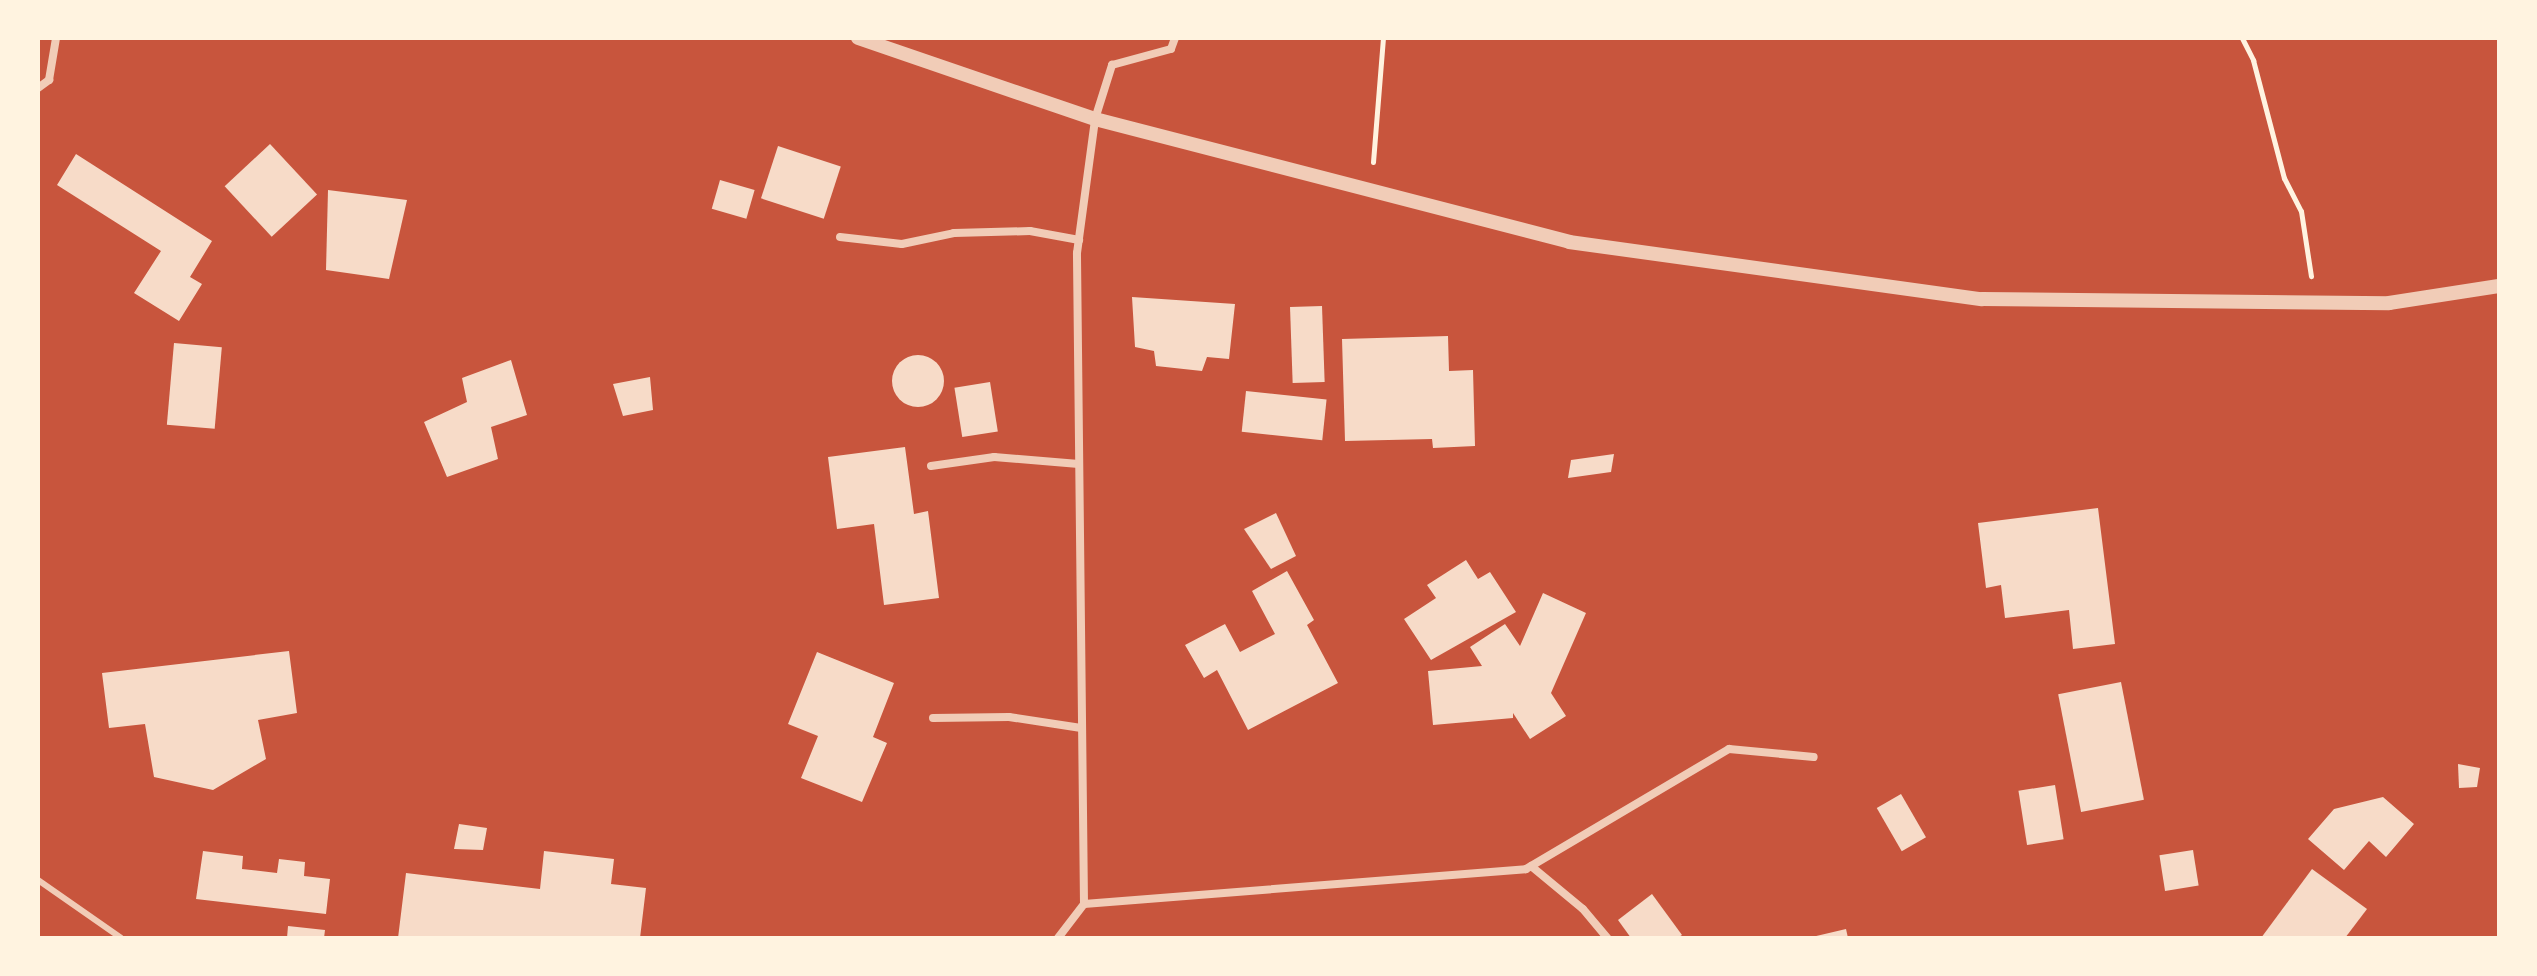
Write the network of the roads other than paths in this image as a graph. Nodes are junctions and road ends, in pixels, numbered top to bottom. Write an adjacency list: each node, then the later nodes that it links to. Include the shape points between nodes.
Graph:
1 (56, 38): 4 (street, via 49,80)
2 (858, 38): 5 (street)
3 (1175, 38): 5 (street, via 1171,49 1112,65)
4 (38, 88)
5 (1095, 119): 7 (street); 8 (street, via 1569,242 1982,299 2389,303)
6 (840, 237): 7 (street, via 902,244 954,233 1030,231)
7 (1079, 240): 9 (street)
8 (2499, 286)
9 (1079, 464): 10 (street, via 994,457); 12 (street)
10 (931, 466)
11 (933, 718): 12 (street, via 1009,717)
12 (1081, 728): 16 (street)
13 (1814, 757): 14 (street, via 1729,749)
14 (1531, 866): 16 (street); 19 (street, via 1583,909)
15 (38, 880): 17 (lane)
16 (1084, 904): 18 (street)
17 (121, 938)
18 (1058, 938)
19 (1607, 938)

